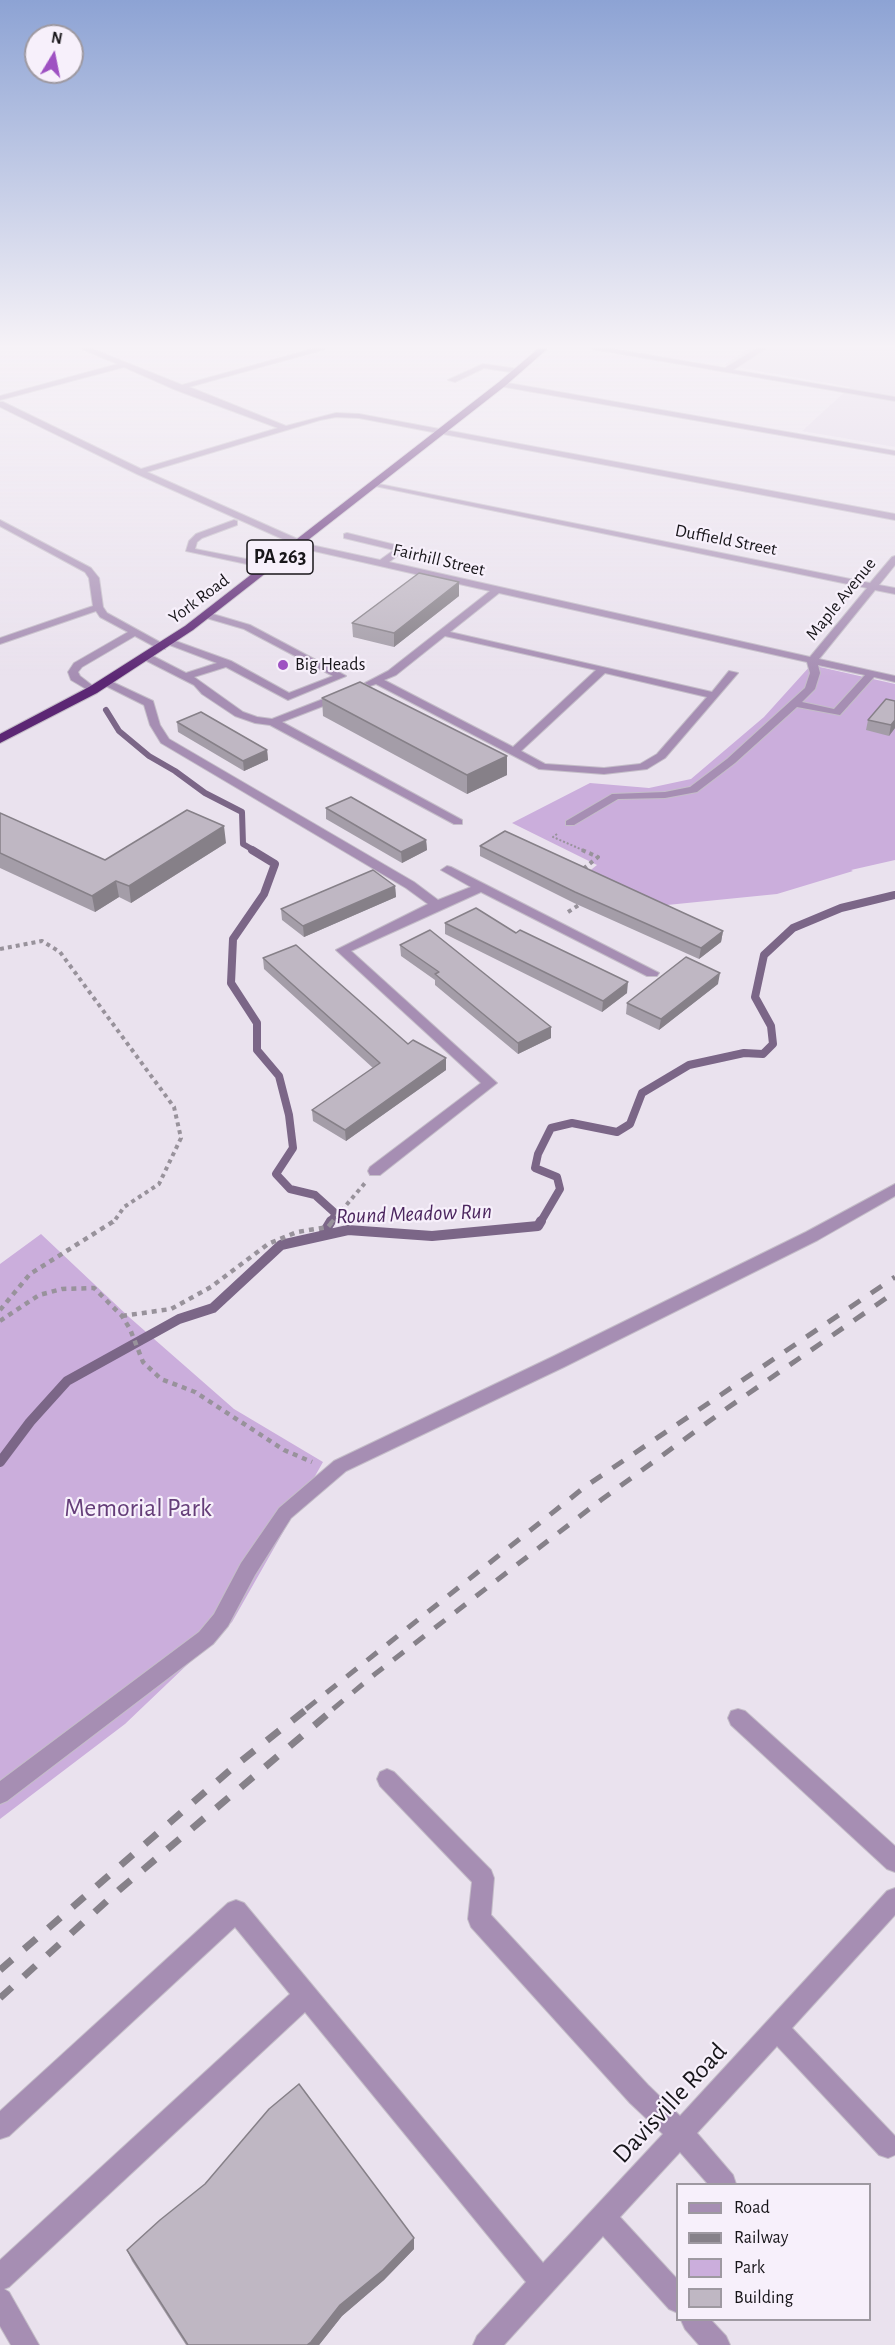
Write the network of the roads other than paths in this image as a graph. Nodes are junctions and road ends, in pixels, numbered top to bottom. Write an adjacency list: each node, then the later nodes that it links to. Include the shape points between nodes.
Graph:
1 (112, 458): 5 (street, Fairhill Street)
2 (184, 458): 5 (street)
3 (407, 458): 6 (highway, York Road / PA 263)
4 (587, 458): 7 (street)
5 (140, 472): 8 (street, Fairhill Street)
6 (374, 485): 13 (highway, York Road / PA 263); 19 (street, Duffield Street)
7 (895, 517)
8 (244, 519): 10 (street); 11 (street, Fairhill Street)
9 (0, 523): 22 (street, via 88,570 94,578)
10 (234, 523): 11 (street, via 259,533); 16 (street, via 199,536 190,549)
11 (271, 531): 13 (street, Fairhill Street)
12 (347, 536): 17 (street, via 401,549)
13 (299, 543): 14 (highway, York Road / PA 263); 17 (street, Fairhill Street)
14 (289, 551): 16 (street, via 266,548); 18 (highway, York Road / PA 263)
15 (895, 559): 19 (street, Maple Avenue)
16 (248, 562): 18 (street)
17 (381, 564): 20 (street, Fairhill Street)
18 (270, 566): 23 (highway, York Road / PA 263)
19 (872, 586): 21 (street, Duffield Street); 29 (street, Maple Avenue)
20 (497, 590): 25 (street); 29 (street, Fairhill Street)
21 (895, 591)
22 (98, 607): 24 (street, via 102,615); 26 (street)
23 (206, 615): 27 (highway, York Road / PA 263); 30 (street, via 247,627 341,676 288,697)
24 (135, 632): 27 (street); 39 (street, via 78,665 73,672 75,678)
25 (444, 633): 31 (street); 35 (street, via 392,674)
26 (0, 641)
27 (166, 644): 28 (highway, York Road / PA 263); 30 (street)
28 (147, 657): 34 (street); 37 (highway, York Road / PA 263)
29 (812, 661): 33 (street, Fairhill Street); 42 (street, via 815,673 810,689)
30 (227, 663): 34 (street)
31 (603, 669): 41 (street); 45 (street)
32 (733, 673): 41 (street)
33 (872, 674): 36 (street, Fairhill Street); 42 (street, via 837,713)
34 (187, 676): 43 (street, via 239,714)
35 (376, 680): 38 (street); 45 (street)
36 (895, 680)
37 (106, 682): 39 (highway, York Road / PA 263); 50 (street, via 149,704 165,741 410,885)
38 (365, 685)
39 (93, 690): 44 (highway, York Road / PA 263)
40 (354, 690): 43 (street)
41 (714, 696): 45 (street, via 661,756 643,767 604,771 543,767)
42 (794, 703): 47 (street, via 693,790 615,796)
43 (273, 722): 46 (street)
44 (0, 739)
45 (514, 752)
46 (458, 822)
47 (570, 823)
48 (447, 870): 49 (street)
49 (481, 887): 50 (street); 51 (street)
50 (437, 905): 52 (street, via 342,950 490,1083)
51 (652, 973)
52 (375, 1171)
53 (895, 1189): 56 (street, via 812,1236 340,1466 285,1513 248,1569 221,1620 206,1638)
54 (738, 1718): 57 (street)
55 (387, 1779): 62 (street, via 483,1878 479,1919 639,2094)
56 (0, 1794)
57 (895, 1861)
58 (895, 1899): 60 (street, Davisville Road)
59 (305, 1996): 61 (street, via 236,1911); 66 (street); 67 (street)
60 (777, 2029): 62 (street, Davisville Road); 63 (street)
61 (0, 2127)
62 (681, 2134): 64 (street); 65 (street, Davisville Road)
63 (888, 2146)
64 (723, 2183)
65 (603, 2217): 67 (street, Davisville Road); 68 (street)
66 (0, 2278)
67 (543, 2283): 72 (street, Davisville Road)
68 (676, 2298)
69 (0, 2301): 71 (street)
70 (696, 2321): 73 (street)
71 (26, 2345)
72 (486, 2345)
73 (717, 2345)

